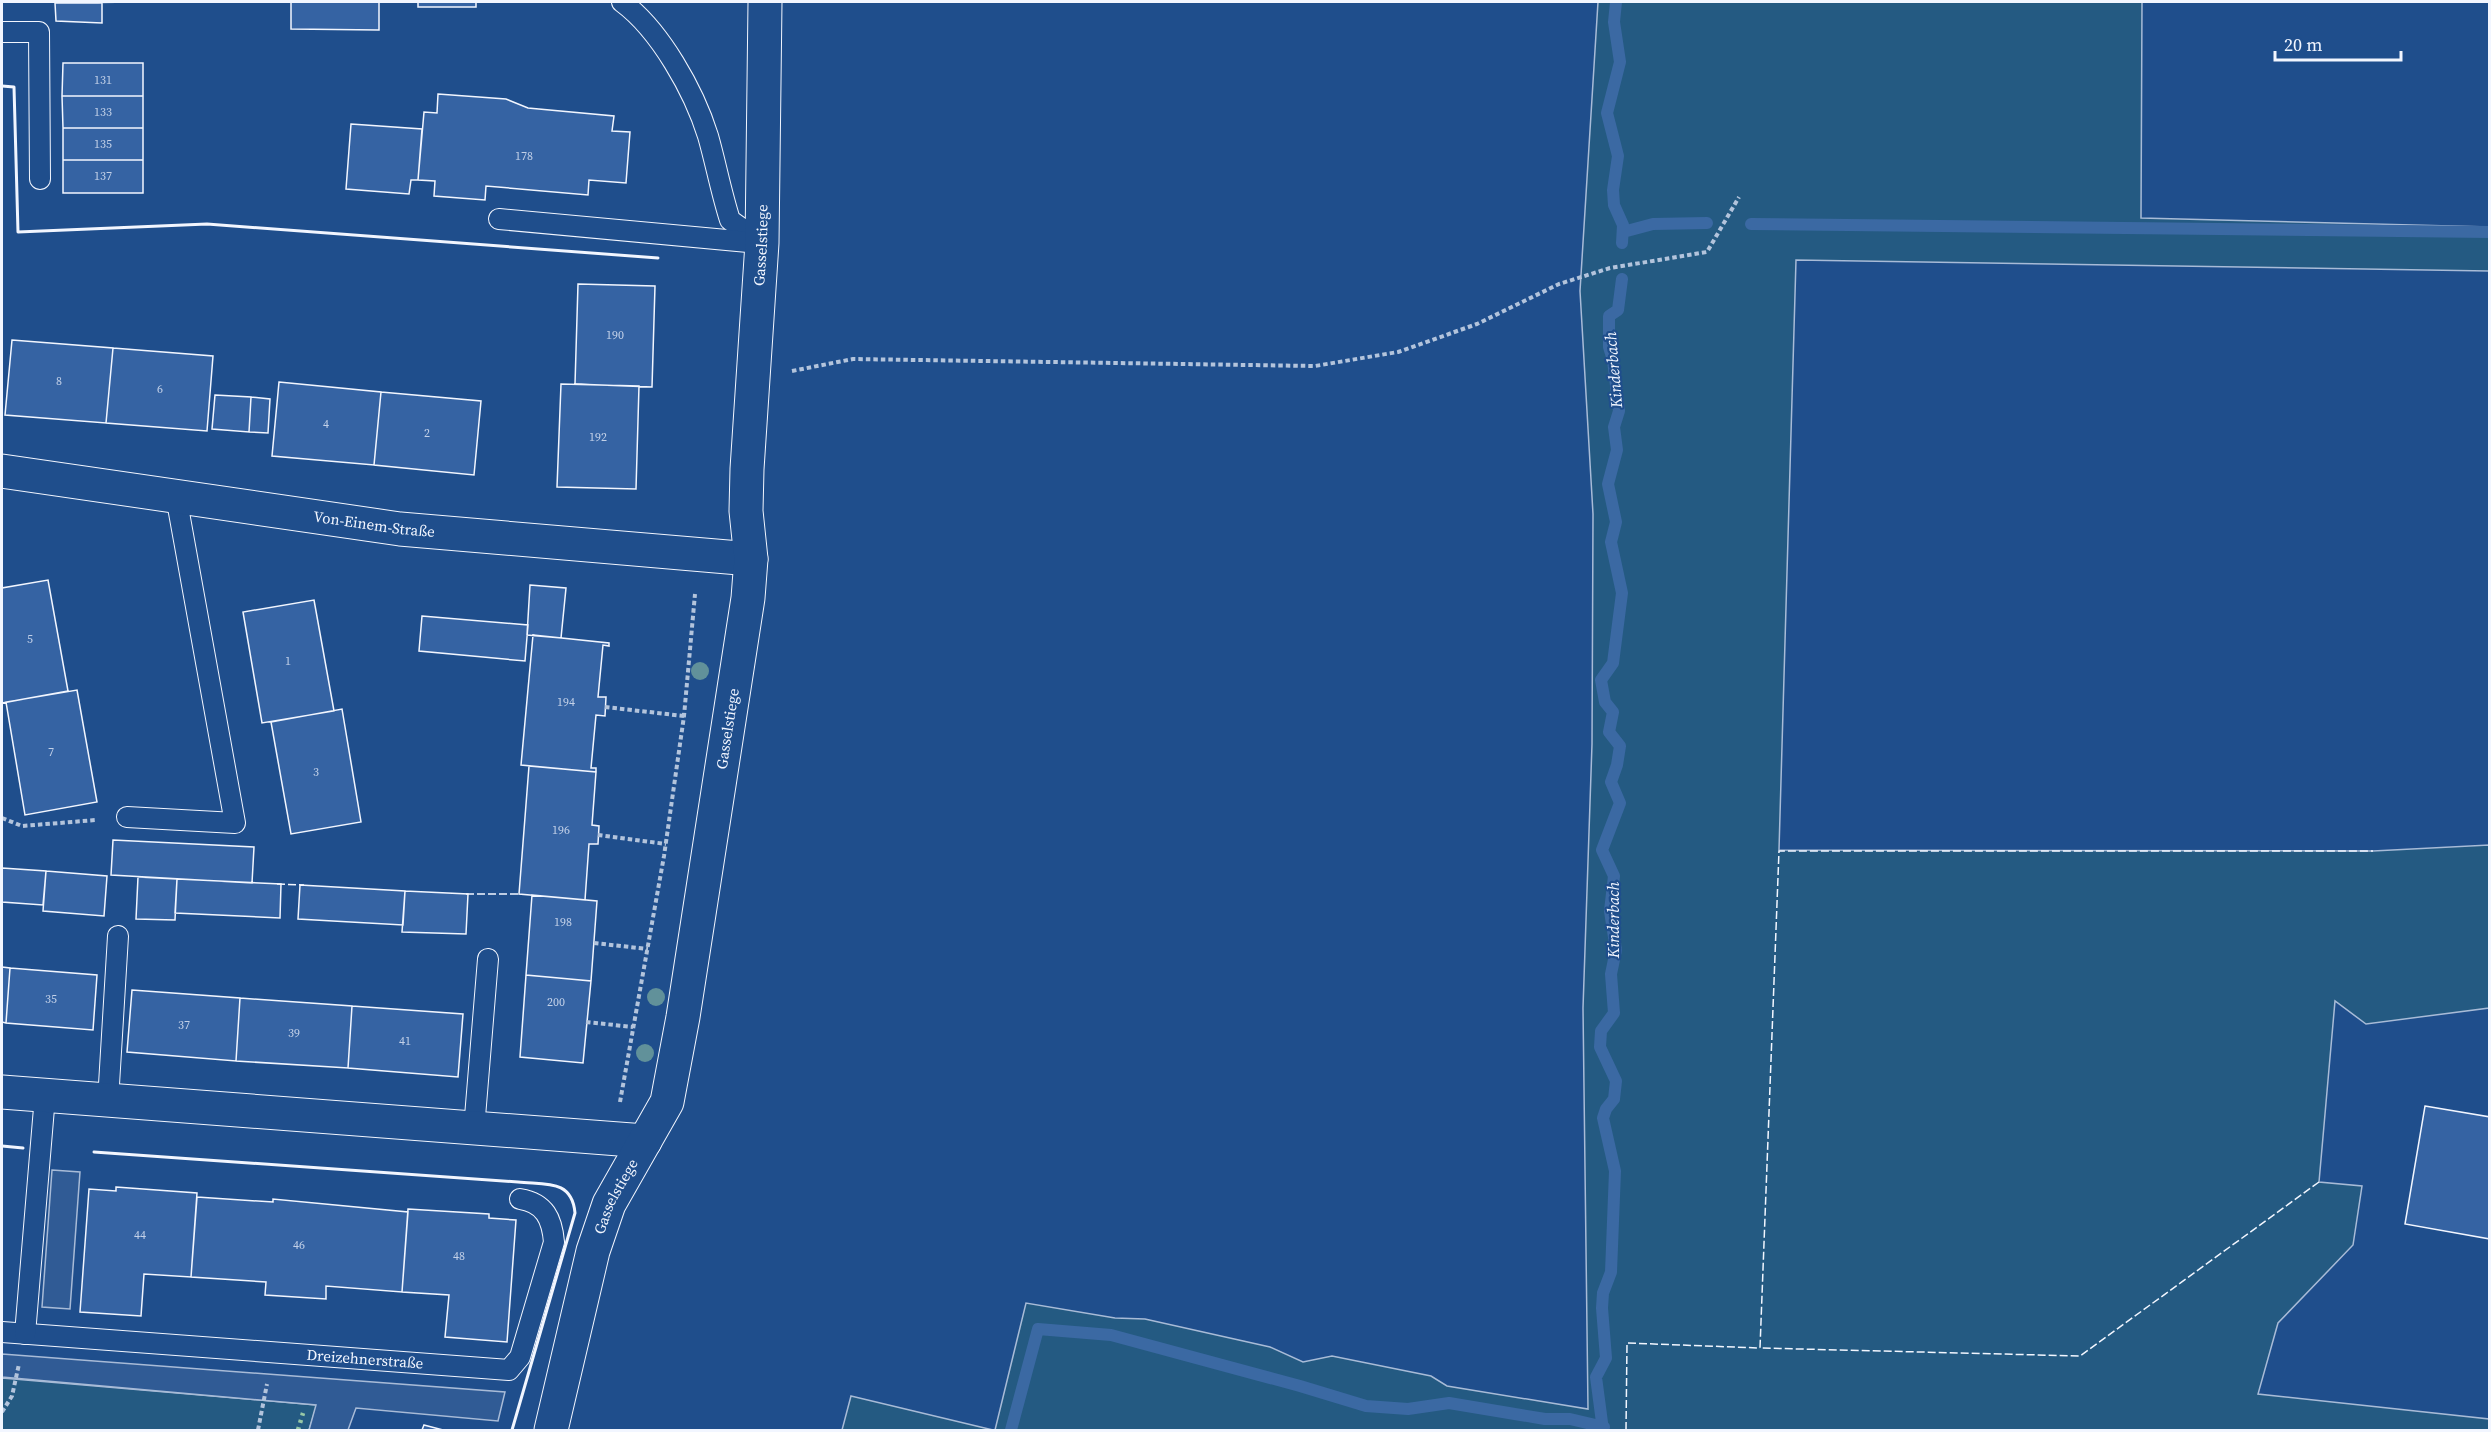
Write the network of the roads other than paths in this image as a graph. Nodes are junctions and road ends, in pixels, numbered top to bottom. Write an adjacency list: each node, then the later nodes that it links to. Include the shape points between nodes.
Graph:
1 (622, 2): 6 (lane, via 666,48 691,97 707,134 730,220)
2 (765, 2): 6 (street, Gasselstiege)
3 (2, 32): 4 (lane, via 39,33)
4 (40, 179)
5 (499, 219): 6 (lane)
6 (762, 243): 9 (street, Gasselstiege, via 746,511)
7 (2, 471): 8 (street, Von-Einem-Straße)
8 (176, 496): 9 (street, Von-Einem-Straße, via 400,529); 10 (lane, via 235,823)
9 (751, 559): 17 (street, Gasselstiege, via 667,1102)
10 (127, 817)
11 (118, 936): 15 (lane)
12 (488, 959): 16 (lane)
13 (2, 1092): 14 (street)
14 (45, 1096): 15 (street); 20 (lane)
15 (108, 1101): 16 (street)
16 (474, 1129): 17 (street)
17 (629, 1140): 21 (street, Gasselstiege, via 593,1251)
18 (520, 1199): 20 (lane, Dreizehnerstraße, via 543,1211 552,1223 554,1242 520,1357 510,1370)
19 (2, 1332): 20 (lane, Dreizehnerstraße)
20 (25, 1334)
21 (551, 1431)

